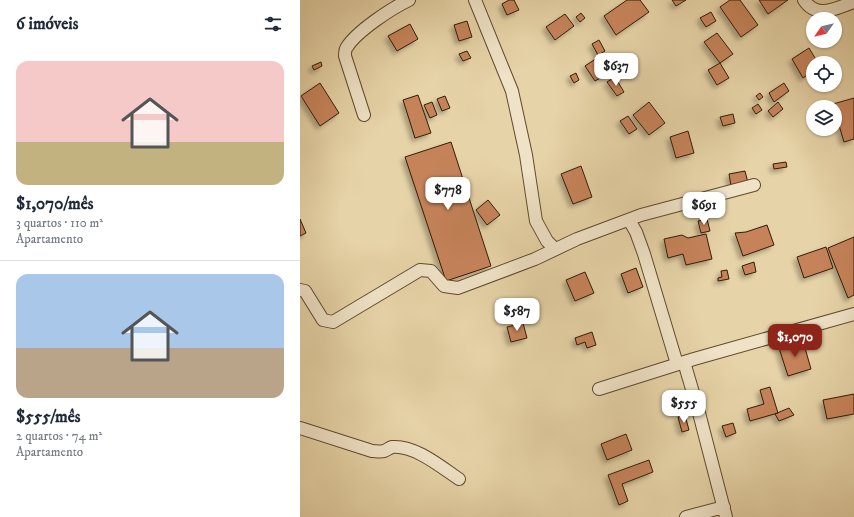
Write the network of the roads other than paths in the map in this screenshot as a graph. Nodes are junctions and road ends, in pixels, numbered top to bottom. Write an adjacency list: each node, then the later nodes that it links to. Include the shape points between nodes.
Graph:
1 (409, 0): 5 (street, via 362,31 346,48 345,56)
2 (475, 0): 8 (street, via 512,91 526,155 536,221 546,241)
3 (804, 0): 4 (street, via 814,10 822,12)
4 (854, 2)
5 (364, 115)
6 (754, 185): 7 (street)
7 (629, 220): 8 (street); 11 (street, via 644,254)
8 (554, 249): 9 (street, via 535,259 458,288 444,286 431,271 420,270 333,322 323,320 305,291)
9 (300, 290)
10 (854, 314): 11 (street)
11 (681, 363): 12 (street); 15 (street, via 699,413)
12 (600, 389)
13 (300, 428): 14 (street, via 372,451 383,452 392,447 418,453)
14 (458, 479)
15 (725, 512): 16 (street)
16 (686, 517)

